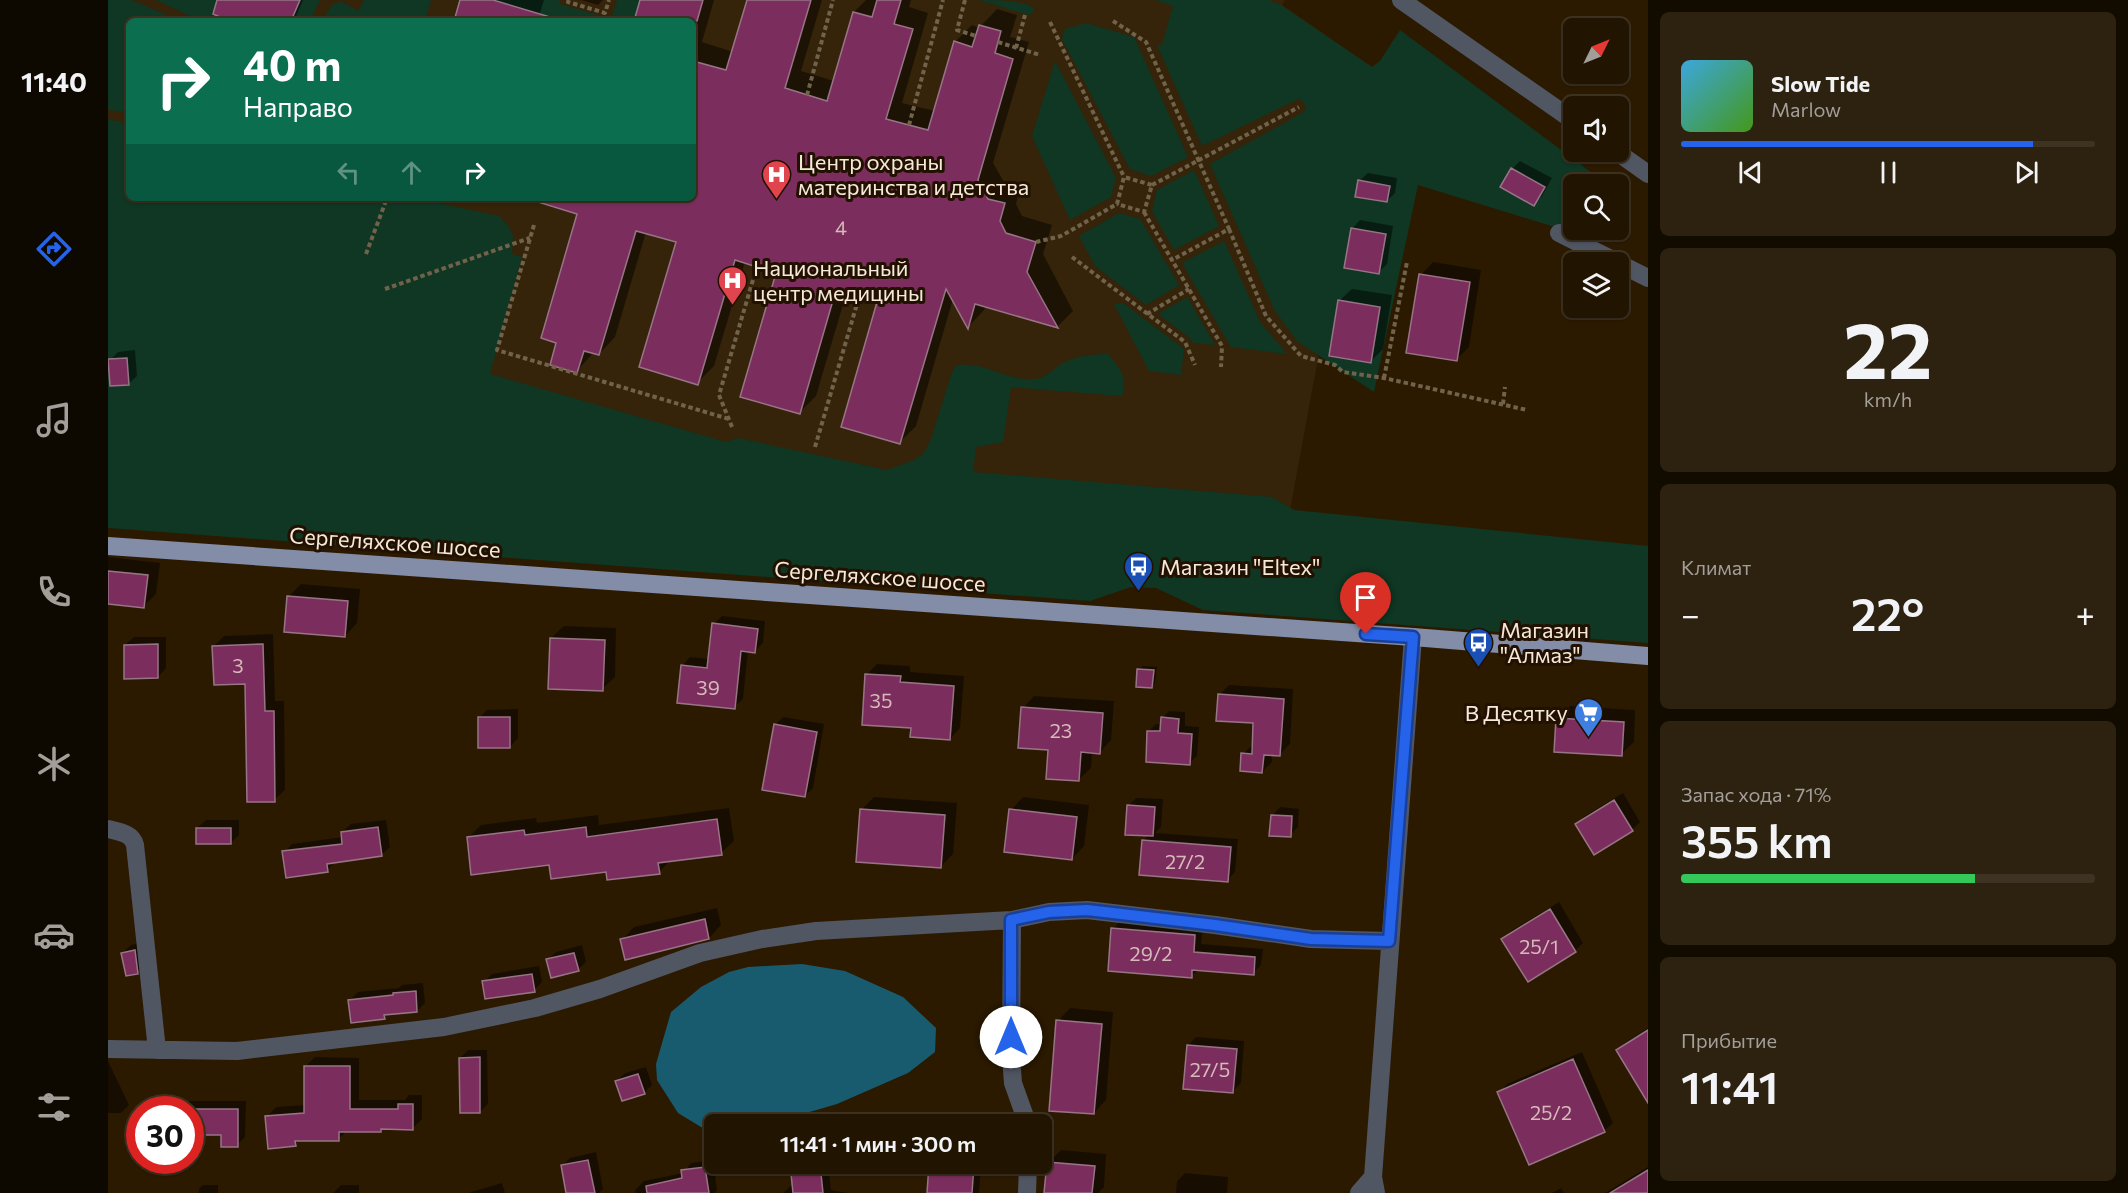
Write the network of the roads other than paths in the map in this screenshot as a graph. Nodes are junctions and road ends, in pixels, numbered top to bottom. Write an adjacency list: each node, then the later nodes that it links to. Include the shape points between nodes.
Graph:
1 (1401, 0): 2 (street)
2 (1563, 113)
3 (1629, 161): 4 (street)
4 (1648, 174)
5 (1559, 233): 6 (street)
6 (1596, 252)
7 (1629, 268): 8 (street)
8 (1648, 278)
9 (108, 546): 10 (main road, Сергеляхское шоссе)
10 (1413, 637): 11 (main road, Сергеляхское шоссе); 14 (street)
11 (1648, 656)
12 (108, 830): 16 (street, via 134,840)
13 (1011, 920): 14 (street, via 1087,910 1311,939); 16 (street, via 816,931 762,939 700,953 535,1008 444,1027 237,1051); 17 (street, via 1011,1057 1013,1083)
14 (1389, 941): 19 (street)
15 (108, 1049): 16 (street)
16 (157, 1050)
17 (1024, 1114)
18 (1028, 1174): 20 (street)
19 (1375, 1185): 21 (street)
20 (1027, 1193)
21 (1359, 1193)

